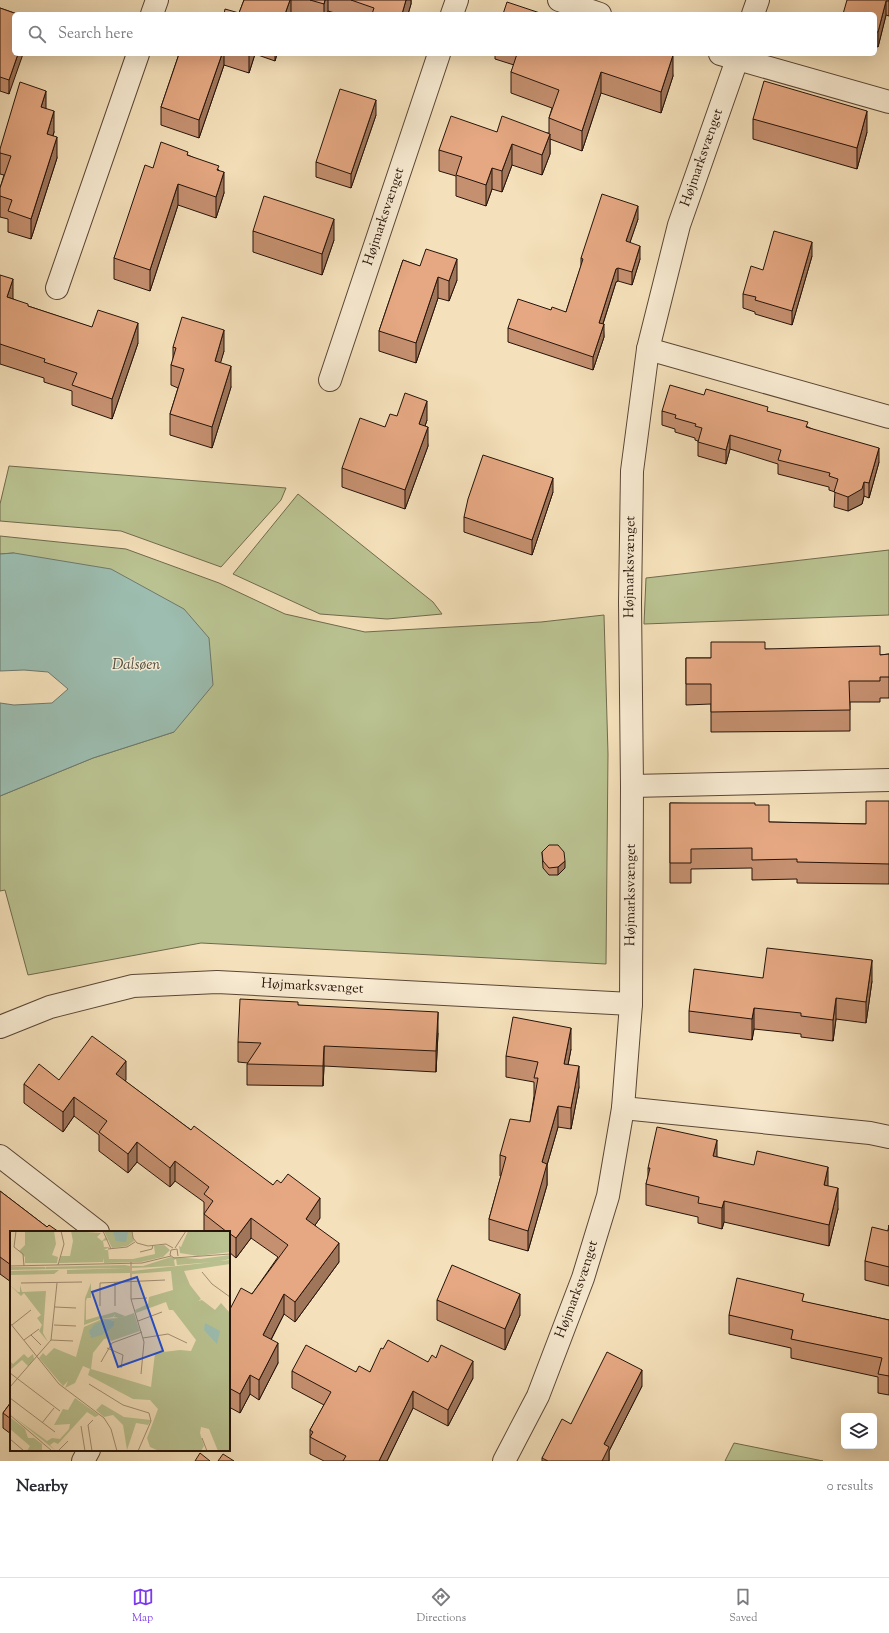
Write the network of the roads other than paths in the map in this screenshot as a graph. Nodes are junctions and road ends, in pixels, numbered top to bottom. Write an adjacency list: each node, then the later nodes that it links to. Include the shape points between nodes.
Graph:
1 (156, 0): 5 (street)
2 (457, 0): 6 (street)
3 (559, 0): 7 (street)
4 (758, 0): 8 (street)
5 (153, 12)
6 (453, 12)
7 (594, 12)
8 (754, 12)
9 (137, 56): 13 (street)
10 (438, 56): 15 (street, Højmarksvænget)
11 (732, 56): 12 (street, Højmarksvænget); 14 (street, Højmarksvænget, via 680,226)
12 (889, 102)
13 (58, 288)
14 (648, 349): 16 (street); 18 (street, Højmarksvænget, via 632,471)
15 (330, 380)
16 (889, 417)
17 (889, 780): 18 (street)
18 (632, 786): 19 (street, Højmarksvænget)
19 (631, 1004): 20 (street, Højmarksvænget, via 217,982 132,986 50,1007); 21 (street, Højmarksvænget)
20 (0, 1027)
21 (623, 1108): 22 (street); 27 (street, Højmarksvænget, via 608,1196 583,1278 538,1396)
22 (889, 1138)
23 (0, 1156): 24 (street)
24 (97, 1231)
25 (88, 1451): 26 (street)
26 (83, 1461)
27 (504, 1461)

